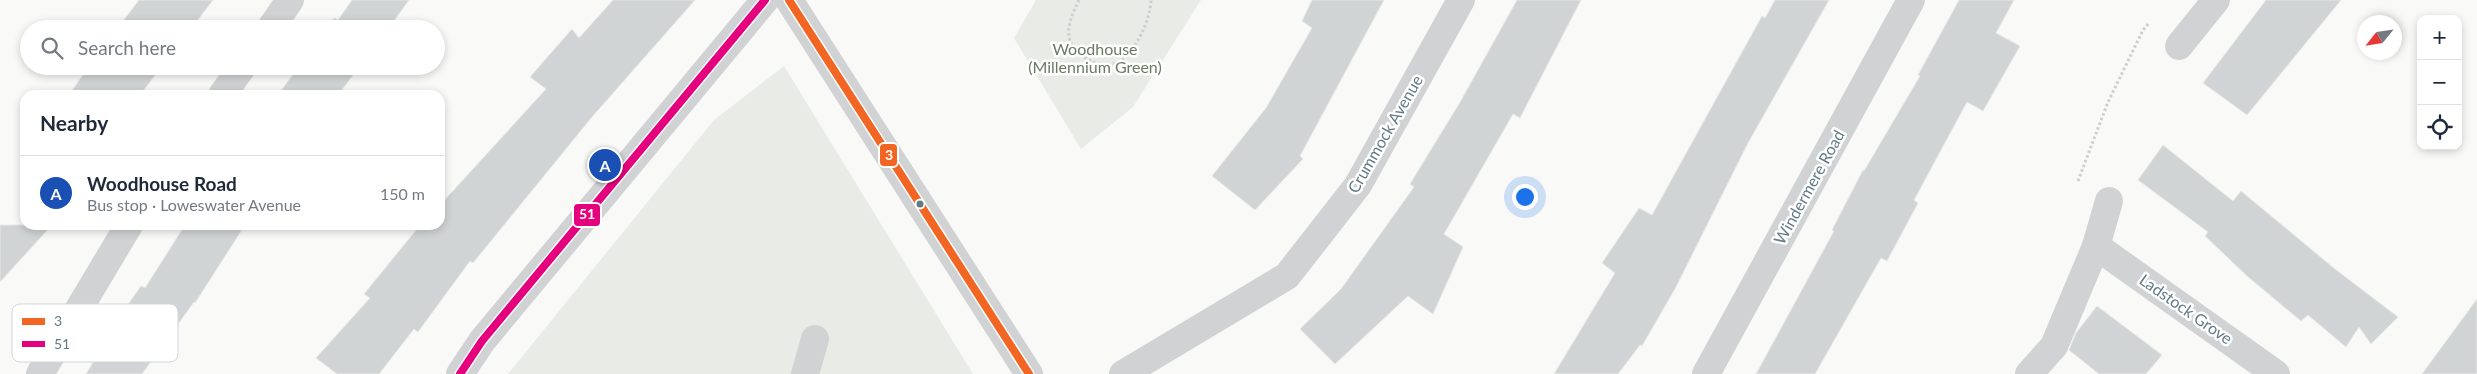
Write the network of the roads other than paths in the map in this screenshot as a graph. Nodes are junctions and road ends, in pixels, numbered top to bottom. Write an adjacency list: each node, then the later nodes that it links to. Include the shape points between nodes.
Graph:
1 (290, 0): 7 (street)
2 (765, 0): 18 (street, via 482,341)
3 (789, 0): 20 (street)
4 (1460, 0): 21 (street, Crummock Avenue, via 1358,185 1287,276)
5 (1911, 0): 22 (street, Windermere Road)
6 (2216, 0): 8 (street)
7 (276, 20)
8 (2179, 46)
9 (236, 75): 10 (street)
10 (226, 90)
11 (2109, 201): 13 (street)
12 (126, 230): 14 (street)
13 (2096, 246): 23 (street, via 2054,346); 24 (street, Ladstock Grove)
14 (82, 304)
15 (815, 339): 19 (street)
16 (47, 362): 17 (street)
17 (40, 374)
18 (460, 374)
19 (805, 374)
20 (1030, 374)
21 (1123, 374)
22 (1706, 374)
23 (2029, 374)
24 (2276, 374)

